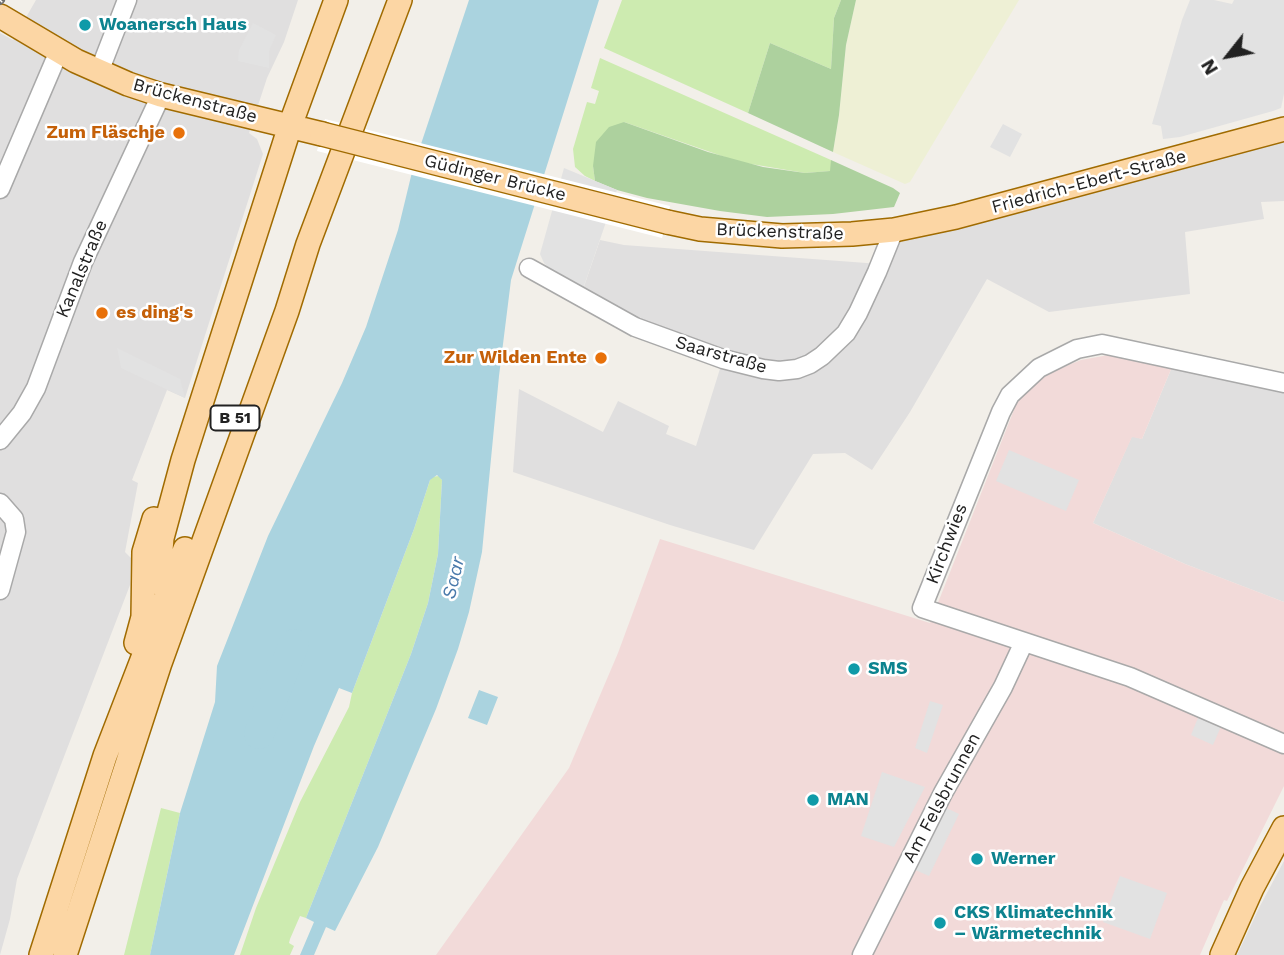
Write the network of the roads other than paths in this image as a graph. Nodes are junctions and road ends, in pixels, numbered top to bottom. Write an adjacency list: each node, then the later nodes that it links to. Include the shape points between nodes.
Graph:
1 (127, 0): 6 (street)
2 (336, 0): 8 (main road)
3 (400, 0): 14 (main road, B 51)
4 (0, 16): 5 (main road, Brückenstraße)
5 (59, 51): 6 (main road, Brückenstraße); 11 (street)
6 (99, 72): 7 (main road, Brückenstraße)
7 (161, 95): 8 (main road, Brückenstraße); 17 (street, Kanalstraße, via 83,262 36,388)
8 (290, 126): 10 (main road, Brückenstraße); 18 (main road)
9 (1284, 129): 13 (main road, Friedrich-Ebert-Straße, via 970,214)
10 (322, 134): 12 (main road, Güdinger Brücke, bridge)
11 (0, 189)
12 (667, 222): 13 (main road, Brückenstraße, via 782,236)
13 (894, 230): 15 (street, Saarstraße, via 846,333 810,364 788,370 745,365 674,342 609,314)
14 (308, 244): 21 (main road, B 51, via 277,308); 23 (main road, B 51)
15 (529, 268)
16 (1284, 383): 22 (street, Kirchwies, via 1102,344 1057,357 1019,384 1000,412 922,608)
17 (0, 440)
18 (183, 460): 21 (main road, via 162,538 160,562); 24 (main road, via 144,552 143,617 129,668)
19 (0, 503): 20 (street, via 14,519 16,533)
20 (0, 590)
21 (167, 595): 23 (main road, via 171,607); 24 (main road, B 51)
22 (1024, 642): 25 (street, Kirchwies, via 1130,677); 29 (street, Am Felsbrunnen)
23 (160, 663): 28 (main road, B 51)
24 (127, 696): 27 (main road, B 51)
25 (1284, 744)
26 (1284, 828): 30 (main road)
27 (41, 955)
28 (65, 955)
29 (862, 955)
30 (1222, 955)

